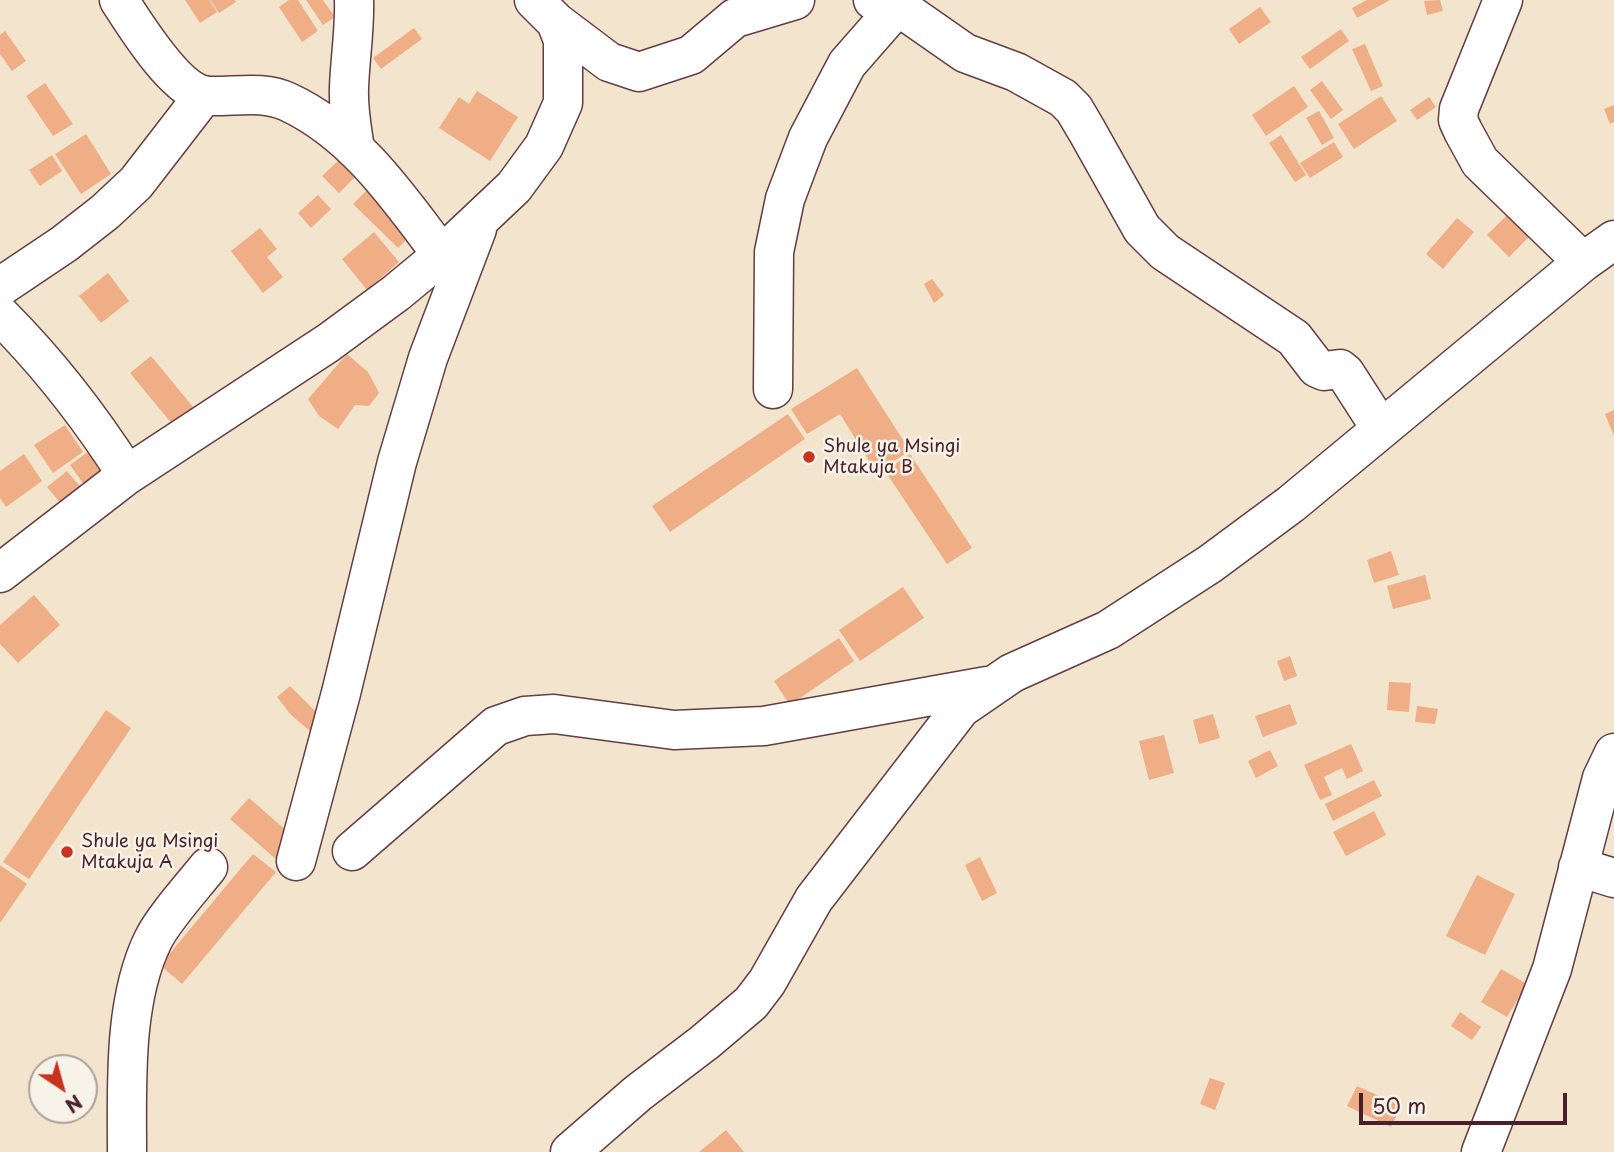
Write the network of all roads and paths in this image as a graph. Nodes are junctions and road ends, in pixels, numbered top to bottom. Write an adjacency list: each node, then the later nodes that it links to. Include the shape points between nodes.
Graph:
1 (119, 0): 7 (street, via 150,47 181,81)
2 (354, 0): 8 (street, via 349,91)
3 (795, 0): 6 (street, via 735,18 691,55 639,72 609,62)
4 (1503, 0): 12 (street, via 1458,120 1480,162)
5 (891, 2): 15 (street, via 847,64 808,138 785,198 774,252); 16 (street, via 965,53 1016,72 1063,98 1087,131 1142,229 1171,257 1294,338 1317,368 1345,373)
6 (545, 11): 9 (street, via 563,40 563,103 544,146 514,187)
7 (204, 95): 8 (street, via 256,93 286,101 327,125); 13 (street, via 136,183 64,244)
8 (355, 149): 11 (street)
9 (481, 217): 11 (street); 22 (street, via 428,358 397,462)
10 (1614, 240): 12 (street)
11 (442, 255): 17 (street, via 328,343)
12 (1583, 262): 16 (street)
13 (0, 287)
14 (0, 315): 17 (street, via 55,373)
15 (774, 389)
16 (1381, 429): 19 (street, via 1210,564 1108,630)
17 (127, 475): 18 (street)
18 (0, 573)
19 (992, 685): 21 (street, via 764,726 674,730 554,714 525,716 496,726); 27 (street, via 961,708 858,840 814,899 751,1003)
20 (1614, 753): 24 (street, via 1602,778)
21 (352, 851)
22 (296, 862)
23 (208, 867): 26 (street, via 154,937 140,974 128,1056)
24 (1578, 867): 25 (street); 28 (street, via 1552,969)
25 (1614, 878)
26 (127, 1152)
27 (569, 1152)
28 (1481, 1152)

